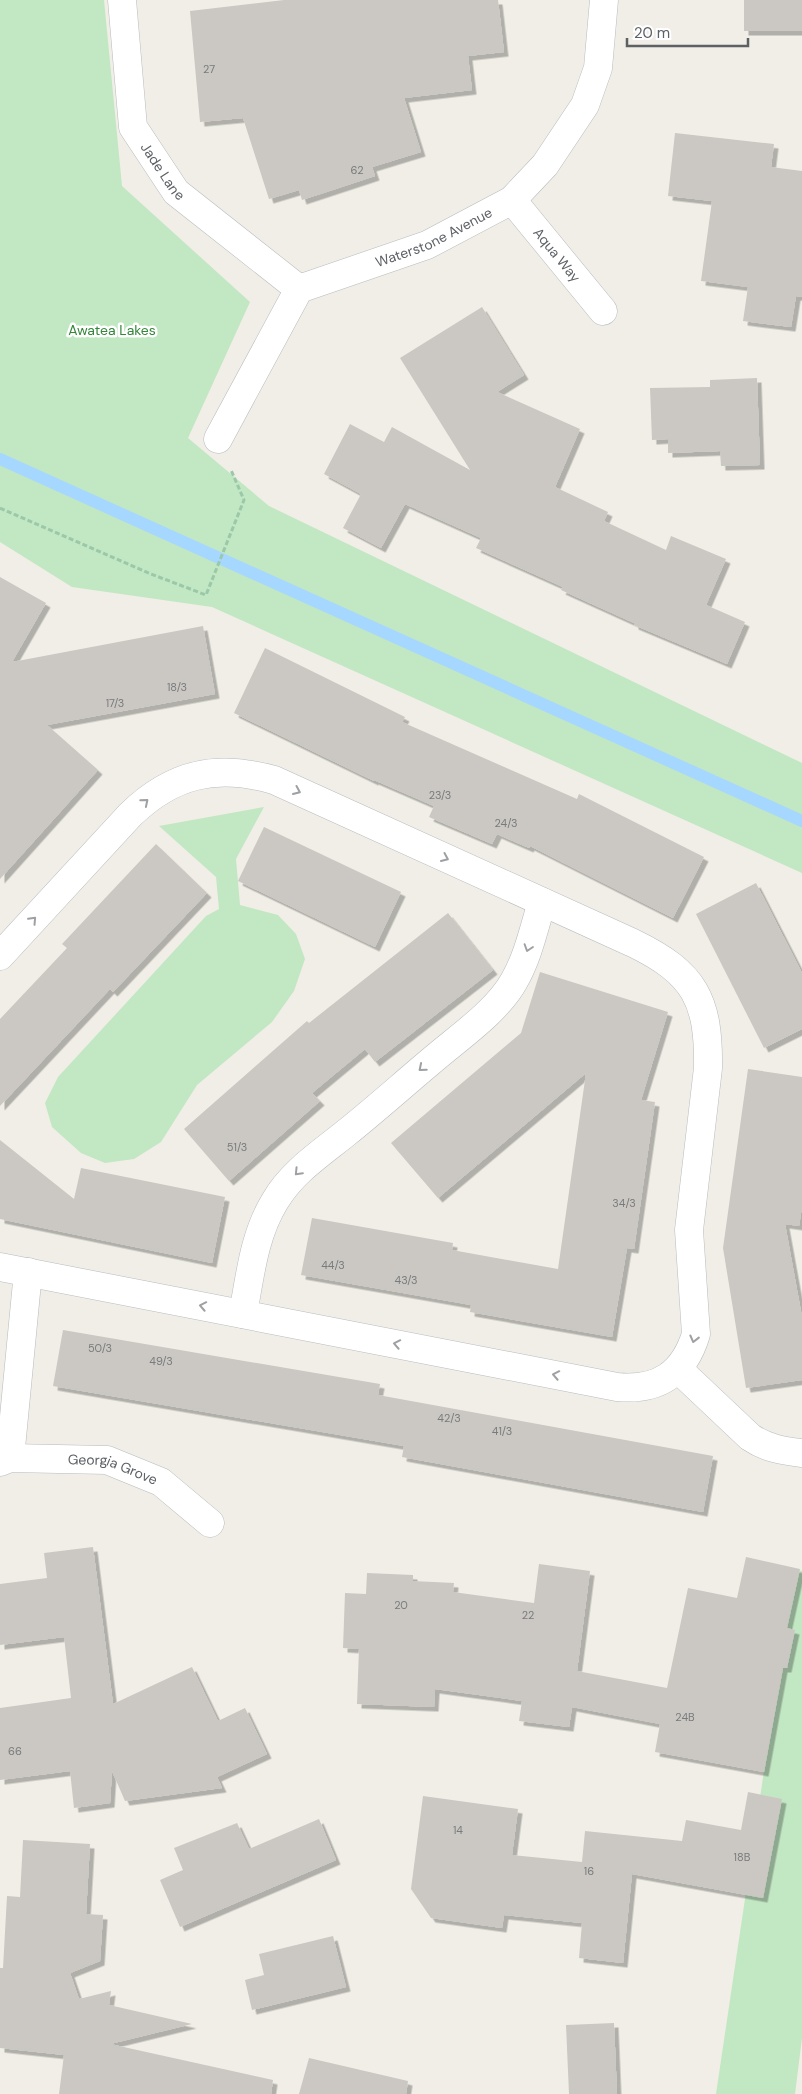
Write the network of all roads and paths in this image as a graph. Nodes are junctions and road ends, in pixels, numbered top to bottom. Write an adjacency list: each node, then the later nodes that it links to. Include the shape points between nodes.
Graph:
1 (122, 0): 4 (street, Jade Lane, via 133,127 176,192)
2 (604, 0): 3 (street, Waterstone Avenue, via 598,68 585,105 545,165)
3 (512, 200): 4 (street, Waterstone Avenue, via 427,245); 5 (street, Aqua Way)
4 (299, 289): 6 (street)
5 (603, 311)
6 (218, 438): 7 (path, via 244,500 206,595)
7 (0, 508)
8 (542, 902): 9 (street, one-way to 8, via 144,802 172,784 209,773 236,772 274,780); 12 (street, one-way to 12, via 523,963 502,998 472,1027 310,1160 275,1200 256,1248); 13 (street, one-way to 13, via 665,960 686,979 706,1019 708,1068 689,1230 696,1334)
9 (0, 956)
10 (0, 1267): 11 (street)
11 (28, 1272): 12 (street, one-way to 11); 15 (street)
12 (243, 1314): 13 (street, one-way to 12, via 643,1387 617,1387)
13 (678, 1369): 14 (street, via 760,1444)
14 (802, 1453)
15 (5, 1460): 16 (street, Georgia Grove, via 107,1460 161,1482)
16 (210, 1523)

